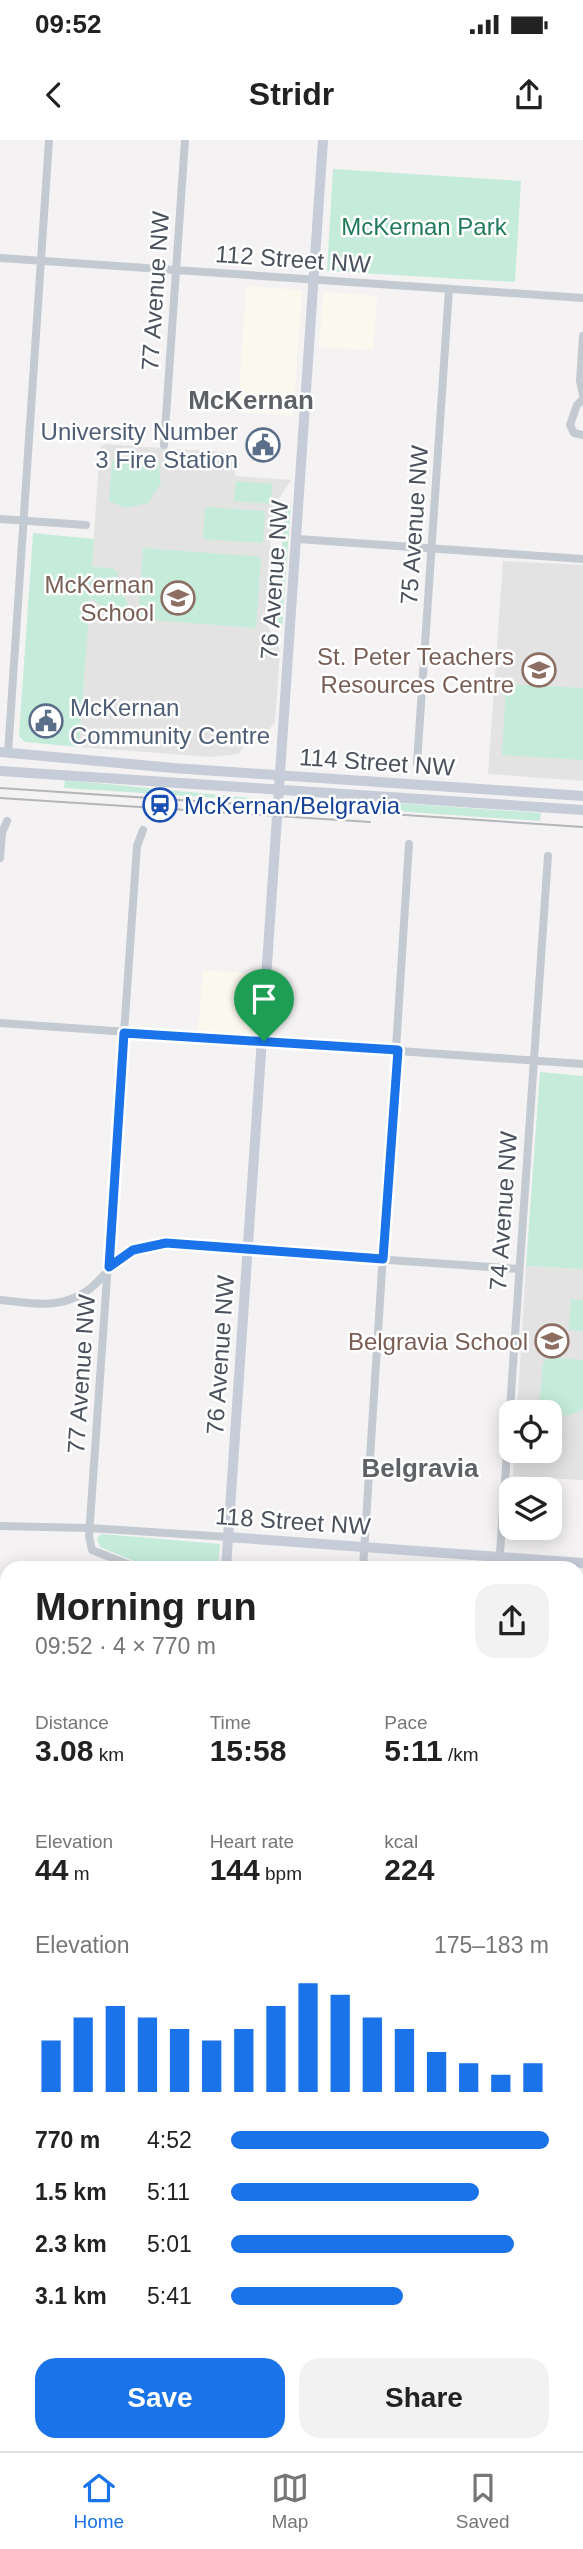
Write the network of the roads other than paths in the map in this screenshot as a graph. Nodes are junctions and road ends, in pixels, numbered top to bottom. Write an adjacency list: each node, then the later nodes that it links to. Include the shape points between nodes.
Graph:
1 (49, 140): 5 (street)
2 (185, 140): 6 (street, 77 Avenue NW)
3 (323, 140): 7 (street, 76 Avenue NW)
4 (0, 258): 5 (street, 112 Street NW)
5 (40, 261): 6 (street, 112 Street NW); 15 (street)
6 (176, 271): 7 (street, 112 Street NW); 13 (street, 77 Avenue NW)
7 (314, 280): 8 (street, 112 Street NW); 17 (street, 76 Avenue NW)
8 (449, 289): 9 (street, 112 Street NW); 18 (street, 75 Avenue NW)
9 (583, 298)
10 (583, 336): 11 (street)
11 (583, 397): 12 (street, via 570,425 574,433)
12 (583, 435)
13 (164, 445)
14 (0, 519): 15 (street)
15 (22, 521): 16 (street); 20 (street)
16 (86, 525)
17 (298, 539): 18 (street); 23 (street, 76 Avenue NW)
18 (431, 549): 19 (street); 21 (street, 75 Avenue NW)
19 (583, 559)
20 (4, 752): 23 (street, 114 Street NW)
21 (417, 763)
22 (0, 771): 24 (street, 114 Street NW)
23 (282, 776): 24 (street, 76 Avenue NW); 25 (street, 114 Street NW)
24 (281, 790): 26 (street, 114 Street NW); 34 (street, 76 Avenue NW)
25 (583, 796)
26 (583, 810)
27 (7, 821): 31 (street)
28 (143, 830): 33 (street, 77 Avenue NW, via 137,846)
29 (409, 844): 35 (street)
30 (548, 856): 36 (street, 74 Avenue NW)
31 (0, 858)
32 (0, 1023): 33 (street)
33 (124, 1033): 34 (street); 40 (street, 77 Avenue NW)
34 (264, 1041): 35 (street); 38 (street, 76 Avenue NW)
35 (398, 1050): 36 (street); 39 (street)
36 (533, 1060): 37 (street); 41 (street, 74 Avenue NW)
37 (583, 1064)
38 (249, 1249): 39 (street); 40 (street, via 157,1244 130,1251); 45 (street, 76 Avenue NW)
39 (383, 1259): 41 (street); 46 (street)
40 (109, 1267): 42 (street, via 87,1291 64,1302); 44 (street, 77 Avenue NW)
41 (519, 1269): 51 (street, 74 Avenue NW)
42 (0, 1300)
43 (0, 1526): 44 (street, 118 Street NW)
44 (89, 1528): 45 (street, 118 Street NW); 47 (street, 77 Avenue NW, via 90,1545)
45 (228, 1537): 46 (street, 118 Street NW); 48 (street, 76 Avenue NW)
46 (364, 1548): 49 (street); 50 (street, 118 Street NW)
47 (120, 1561)
48 (226, 1561)
49 (363, 1561)
50 (489, 1561)
51 (499, 1561)

